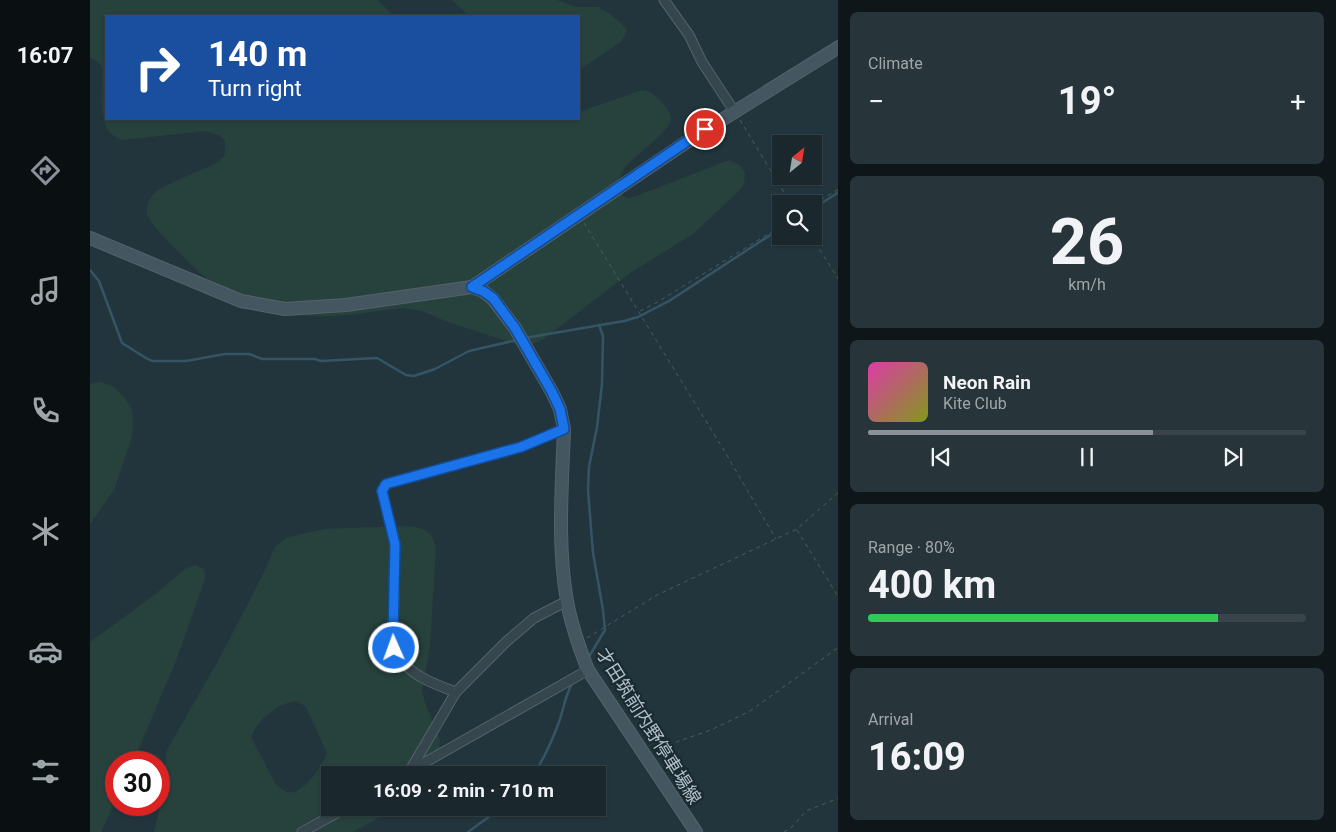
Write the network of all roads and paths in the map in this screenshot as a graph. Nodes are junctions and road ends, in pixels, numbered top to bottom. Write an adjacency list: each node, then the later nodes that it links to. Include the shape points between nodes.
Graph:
1 (664, 0): 3 (street)
2 (838, 47): 3 (main road)
3 (734, 111): 5 (path); 7 (main road)
4 (838, 189): 6 (path)
5 (786, 195)
6 (822, 199)
7 (579, 216): 12 (main road); 13 (path)
8 (772, 232): 13 (path)
9 (90, 238): 12 (main road, via 241,301 285,309 346,305)
10 (817, 245): 11 (path)
11 (838, 280)
12 (472, 287): 14 (main road, 才田筑前内野停車場線, via 493,298 515,328 552,392)
13 (639, 312): 17 (path)
14 (564, 429): 19 (main road, 才田筑前内野停車場線, via 562,552); 23 (street, via 521,447 383,487 395,544 394,648 414,673)
15 (838, 492): 16 (path)
16 (797, 530): 17 (path); 18 (path)
17 (776, 539): 20 (path, via 656,595)
18 (838, 598)
19 (567, 601): 20 (main road, 才田筑前内野停車場線); 23 (street, via 534,618)
20 (578, 644): 22 (main road, 才田筑前内野停車場線)
21 (838, 647): 24 (path, via 730,722)
22 (588, 670): 24 (main road, 才田筑前内野停車場線); 26 (street)
23 (456, 692): 25 (street)
24 (643, 754): 30 (main road, 才田筑前内野停車場線)
25 (411, 766)
26 (420, 766)
27 (838, 798): 31 (path, via 806,811 792,828)
28 (331, 816): 29 (street)
29 (302, 832)
30 (696, 832)
31 (784, 832)

